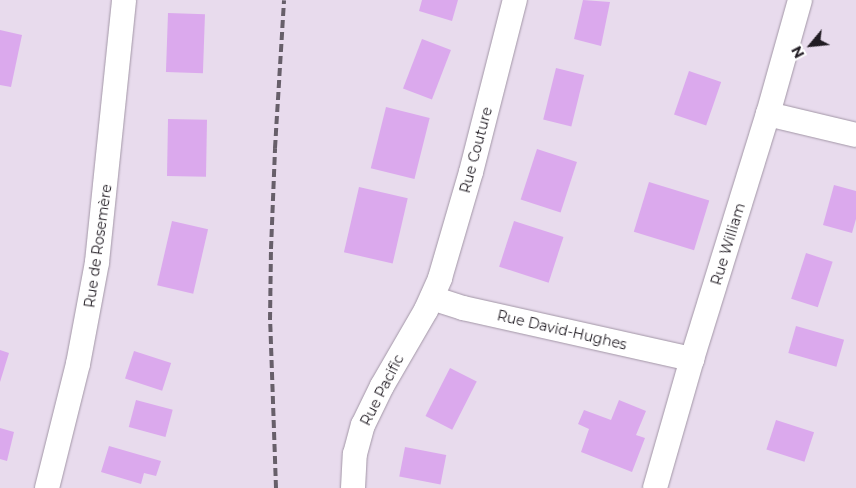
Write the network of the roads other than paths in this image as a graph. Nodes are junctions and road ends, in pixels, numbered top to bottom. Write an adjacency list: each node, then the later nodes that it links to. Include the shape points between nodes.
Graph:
1 (124, 0): 8 (street, Rue de Rosemère, via 97,262 78,364)
2 (515, 0): 6 (street, Rue Couture, via 471,172)
3 (800, 0): 4 (street, Rue William)
4 (768, 114): 5 (street); 7 (street, Rue William)
5 (856, 135)
6 (432, 298): 7 (street, Rue David-Hughes, via 463,308); 9 (street, Rue Pacific, via 363,426 354,460)
7 (692, 359): 10 (street, Rue William)
8 (46, 488)
9 (353, 488)
10 (655, 488)

